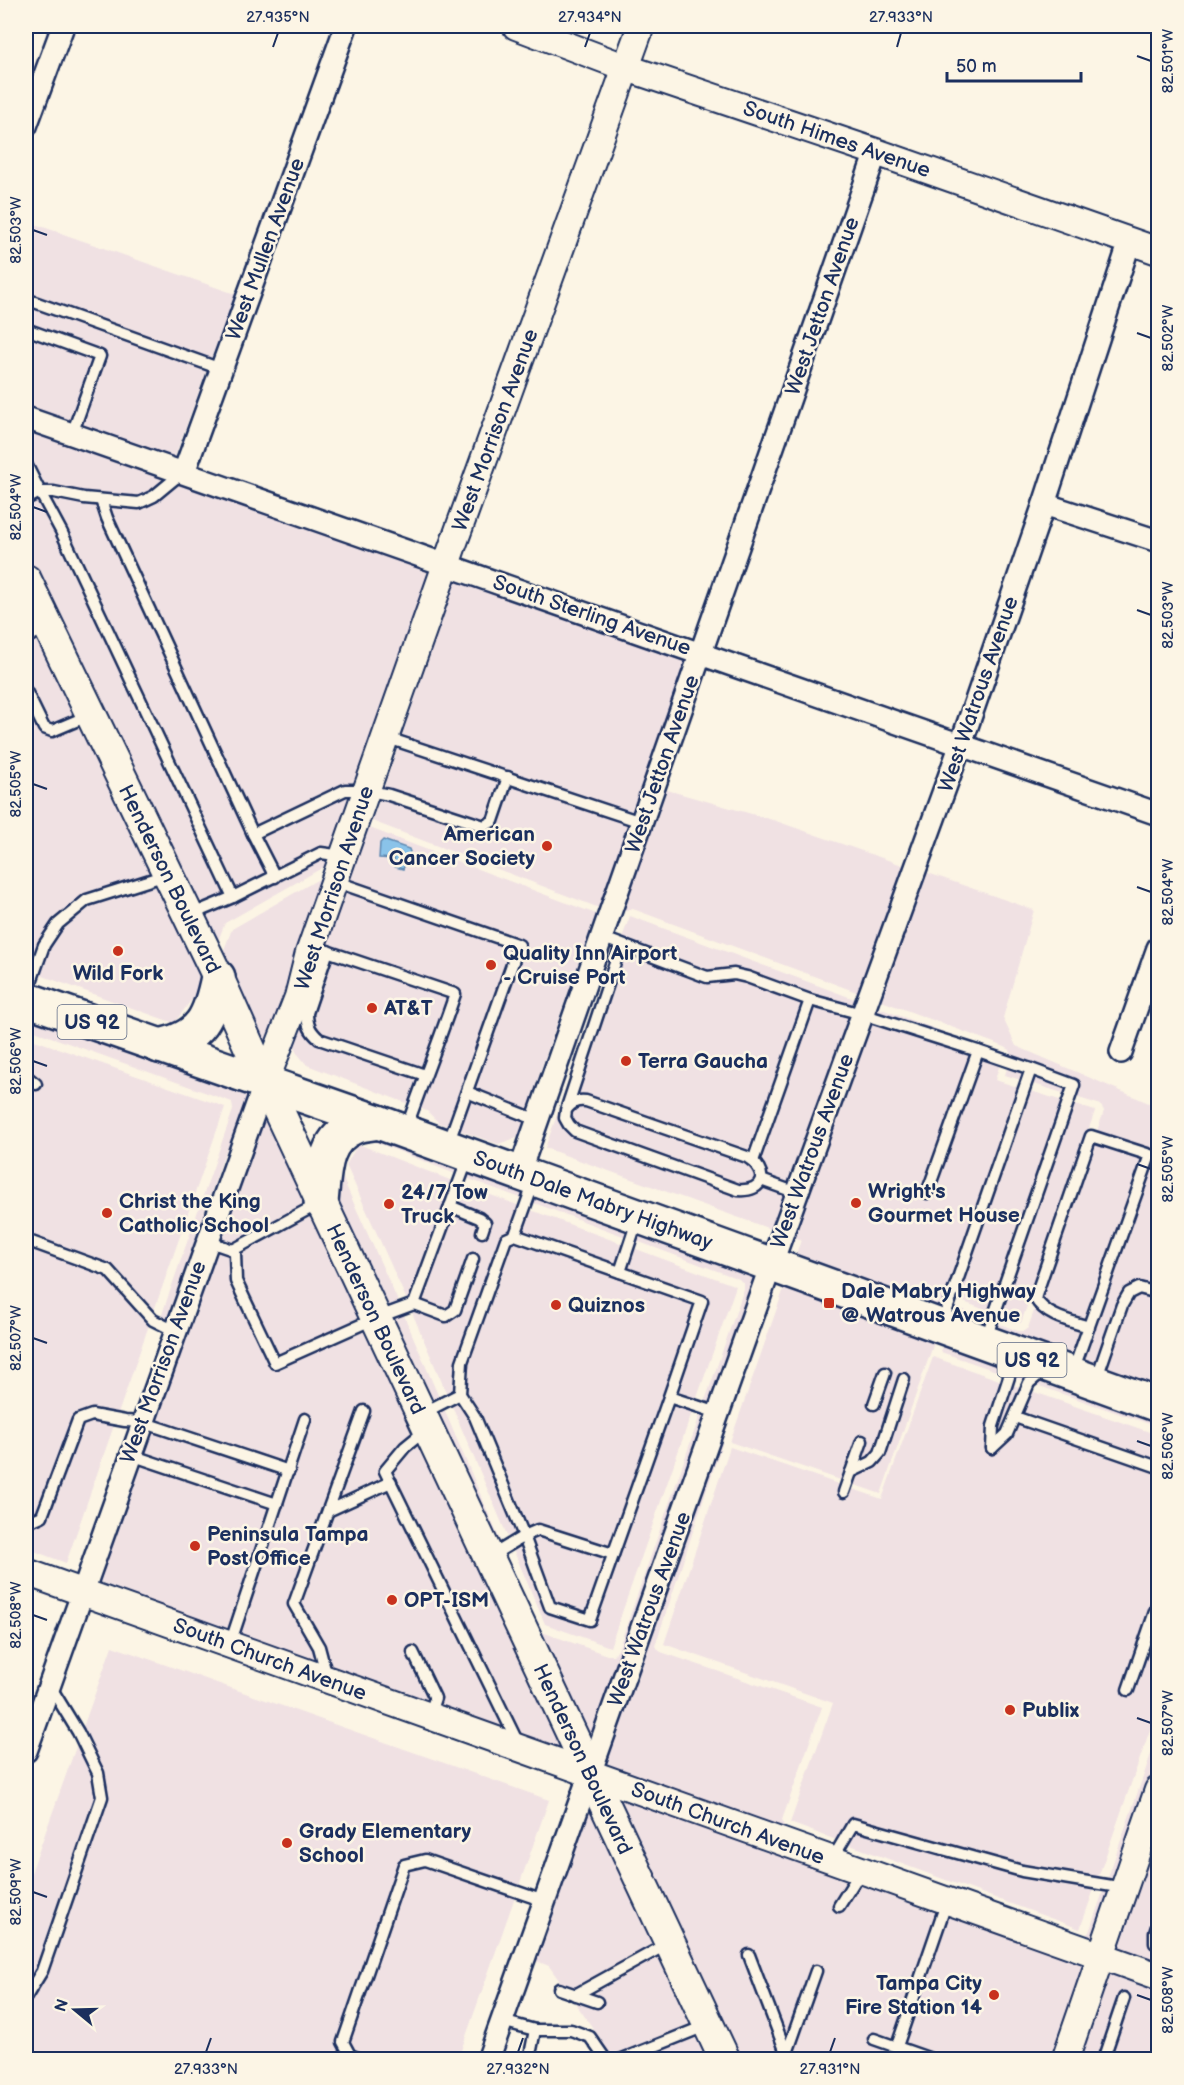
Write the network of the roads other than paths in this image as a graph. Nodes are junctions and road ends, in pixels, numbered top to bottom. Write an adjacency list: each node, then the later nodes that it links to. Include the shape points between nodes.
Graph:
1 (63, 26): 6 (street)
2 (346, 26): 12 (street, West Mullen Avenue)
3 (516, 26): 5 (street, South Himes Avenue)
4 (641, 26): 5 (street, West Morrison Avenue)
5 (627, 68): 7 (street, South Himes Avenue); 22 (street, West Morrison Avenue)
6 (26, 126)
7 (876, 152): 8 (street, South Himes Avenue); 25 (street, West Jetton Avenue)
8 (1130, 241): 9 (street, South Himes Avenue); 20 (street, West Watrous Avenue)
9 (1158, 251)
10 (26, 298): 12 (lane)
11 (26, 328): 14 (lane, via 100,356)
12 (221, 369): 16 (street, West Mullen Avenue)
13 (26, 418): 14 (street, South Sterling Avenue)
14 (72, 434): 16 (street, South Sterling Avenue)
15 (26, 464): 17 (lane)
16 (184, 472): 19 (lane, via 140,504); 22 (street, South Sterling Avenue)
17 (40, 492): 18 (lane); 19 (lane); 39 (lane)
18 (26, 499)
19 (101, 500): 34 (lane)
20 (1044, 504): 21 (street); 29 (street, West Watrous Avenue)
21 (1158, 541)
22 (446, 564): 25 (street, South Sterling Avenue); 28 (street, West Morrison Avenue)
23 (26, 580): 24 (main road, Henderson Boulevard)
24 (37, 632): 27 (main road, Henderson Boulevard)
25 (700, 653): 29 (street, South Sterling Avenue); 33 (street, West Jetton Avenue)
26 (26, 692): 27 (lane, via 44,728 52,731)
27 (91, 715): 36 (main road, Henderson Boulevard)
28 (385, 736): 30 (lane); 31 (street, West Morrison Avenue)
29 (961, 744): 32 (street, South Sterling Avenue); 48 (street, West Watrous Avenue)
30 (508, 777): 31 (lane, via 493,821 484,826); 33 (lane)
31 (366, 790): 34 (lane, via 345,790); 35 (street, West Morrison Avenue)
32 (1158, 814)
33 (641, 822): 41 (street, West Jetton Avenue)
34 (254, 834): 37 (lane)
35 (343, 856): 37 (lane, via 321,853); 38 (street, West Morrison Avenue)
36 (168, 875): 40 (main road, Henderson Boulevard); 46 (lane, via 87,900 58,924 44,945)
37 (275, 877): 39 (lane)
38 (334, 881): 43 (street, West Morrison Avenue); 57 (lane, via 519,945)
39 (233, 897): 40 (lane)
40 (188, 916): 45 (main road, Henderson Boulevard)
41 (601, 937): 42 (lane); 59 (street, West Jetton Avenue)
42 (621, 945): 47 (lane, via 707,977 734,974); 58 (lane)
43 (320, 948): 53 (lane, via 307,1013 311,1032 319,1039); 53 (lane, via 455,994); 55 (street, West Morrison Avenue)
44 (1158, 948): 51 (street)
45 (218, 977): 49 (main road, via 204,1022 177,1043); 55 (main road, Henderson Boulevard)
46 (26, 998): 49 (main road, South Dale Mabry Highway / US 92)
47 (810, 1000): 48 (lane); 62 (lane)
48 (862, 1014): 50 (lane); 65 (street, West Watrous Avenue)
49 (159, 1046): 55 (main road, South Dale Mabry Highway / US 92)
50 (978, 1051): 52 (lane); 66 (lane)
51 (1120, 1052)
52 (1031, 1069): 81 (lane); 84 (lane, via 1074,1085)
53 (425, 1075): 60 (lane)
54 (26, 1076): 56 (lane)
55 (265, 1082): 60 (main road, South Dale Mabry Highway / US 92); 67 (main road, Henderson Boulevard); 73 (street, West Morrison Avenue)
56 (36, 1084)
57 (467, 1092): 59 (lane); 61 (lane)
58 (566, 1110): 59 (lane); 62 (lane, via 577,1100 586,1101); 64 (lane, via 565,1118 575,1131 738,1190 749,1191)
59 (540, 1111): 63 (street, West Jetton Avenue)
60 (391, 1127): 61 (main road, South Dale Mabry Highway / US 92); 67 (main road, via 355,1126 342,1134 326,1158)
61 (458, 1151): 63 (main road, South Dale Mabry Highway / US 92); 68 (lane)
62 (753, 1161): 64 (lane, via 761,1172)
63 (527, 1176): 69 (main road, South Dale Mabry Highway / US 92); 71 (lane)
64 (761, 1180): 65 (lane)
65 (797, 1193): 76 (street, West Watrous Avenue)
66 (927, 1193)
67 (321, 1202): 74 (lane); 80 (main road, Henderson Boulevard)
68 (450, 1206): 70 (lane, via 480,1218 485,1223); 79 (lane)
69 (639, 1217): 76 (main road, South Dale Mabry Highway / US 92); 77 (lane)
70 (482, 1232)
71 (515, 1235): 77 (lane); 88 (lane, via 506,1239 462,1362)
72 (26, 1240): 83 (lane, via 108,1270 153,1320)
73 (207, 1241): 74 (lane); 83 (street, West Morrison Avenue)
74 (233, 1250): 80 (lane, via 236,1281 275,1363)
75 (473, 1259): 79 (lane, via 455,1310 446,1316)
76 (771, 1265): 81 (main road, South Dale Mabry Highway / US 92); 93 (street, West Watrous Avenue)
77 (620, 1272): 89 (lane, via 702,1301)
78 (1154, 1292): 86 (lane, via 1138,1288 1129,1293)
79 (414, 1304): 80 (lane)
80 (376, 1318): 96 (main road, Henderson Boulevard)
81 (941, 1327): 84 (main road, South Dale Mabry Highway / US 92)
82 (1089, 1328): 82 (lane, via 1150,1155 1091,1137 1035,1298 1046,1311); 86 (lane)
83 (175, 1330): 97 (street, West Morrison Avenue)
84 (995, 1347): 86 (main road, South Dale Mabry Highway / US 92); 94 (lane, via 1009,1363 1009,1377 993,1426 992,1448 1007,1434)
85 (885, 1372): 90 (lane)
86 (1072, 1374): 91 (main road, South Dale Mabry Highway / US 92); 94 (lane, via 1029,1383)
87 (904, 1379): 102 (lane, via 880,1453 872,1462)
88 (460, 1394): 96 (lane); 108 (lane, via 475,1417)
89 (669, 1397): 93 (lane); 109 (lane)
90 (874, 1404)
91 (1158, 1405)
92 (364, 1411): 106 (lane)
93 (718, 1413): 122 (street, West Watrous Avenue)
94 (1015, 1417): 100 (lane)
95 (305, 1419): 101 (lane)
96 (425, 1421): 103 (lane, via 385,1471); 110 (main road, Henderson Boulevard)
97 (142, 1422): 99 (street, West Morrison Avenue); 101 (lane); 107 (lane, via 92,1415 78,1420 42,1516)
98 (862, 1441): 102 (lane)
99 (131, 1455): 105 (lane); 112 (street, West Morrison Avenue)
100 (1158, 1467)
101 (289, 1471): 105 (lane)
102 (851, 1472): 104 (lane)
103 (391, 1482): 106 (lane); 120 (lane)
104 (844, 1492)
105 (277, 1504): 114 (lane)
106 (328, 1511): 116 (lane, via 294,1604 319,1647)
107 (26, 1523)
108 (524, 1536): 109 (lane, via 538,1530); 109 (lane, via 550,1607 590,1620); 110 (lane)
109 (613, 1554)
110 (488, 1558): 122 (main road, Henderson Boulevard)
111 (26, 1572): 112 (street, South Church Avenue)
112 (82, 1592): 114 (street, South Church Avenue); 117 (street, West Morrison Avenue)
113 (1158, 1603): 118 (lane)
114 (230, 1645): 116 (street, South Church Avenue)
115 (413, 1652): 119 (lane, via 435,1698)
116 (328, 1680): 119 (street, South Church Avenue)
117 (49, 1685): 121 (street, West Morrison Avenue); 139 (lane, via 98,1773 102,1797 42,1971)
118 (1128, 1690)
119 (429, 1716): 120 (street, South Church Avenue)
120 (520, 1749): 122 (street, South Church Avenue)
121 (26, 1751)
122 (590, 1774): 124 (street, South Church Avenue); 127 (street, West Watrous Avenue); 131 (main road, Henderson Boulevard)
123 (1158, 1790): 126 (street)
124 (832, 1860): 125 (street, South Church Avenue); 126 (lane, via 853,1824 1022,1871)
125 (861, 1870): 128 (street, South Church Avenue); 129 (lane)
126 (1124, 1888): 134 (street)
127 (544, 1901): 142 (street, West Watrous Avenue); 148 (lane, via 425,1860 404,1865 343,2042 350,2055)
128 (947, 1901): 134 (street, South Church Avenue); 146 (lane)
129 (839, 1906)
130 (1158, 1923): 132 (lane)
131 (669, 1942): 138 (lane); 143 (main road, Henderson Boulevard)
132 (1157, 1944)
133 (749, 1955): 147 (lane)
134 (1100, 1955): 136 (street, South Church Avenue); 155 (street)
135 (816, 1971): 147 (lane)
136 (1158, 1976)
137 (559, 1989): 138 (lane)
138 (575, 1995): 141 (lane)
139 (26, 1997)
140 (1124, 1998): 156 (lane)
141 (597, 2002)
142 (502, 2020): 144 (lane); 149 (street, West Watrous Avenue)
143 (708, 2025): 152 (lane); 153 (main road, Henderson Boulevard)
144 (535, 2030): 150 (lane); 151 (lane, via 571,2030 590,2037)
145 (874, 2039): 146 (lane)
146 (897, 2046): 154 (lane)
147 (785, 2057)
148 (363, 2060)
149 (488, 2060)
150 (529, 2060)
151 (606, 2060)
152 (620, 2060)
153 (725, 2060)
154 (934, 2060)
155 (1065, 2060)
156 (1103, 2060)

